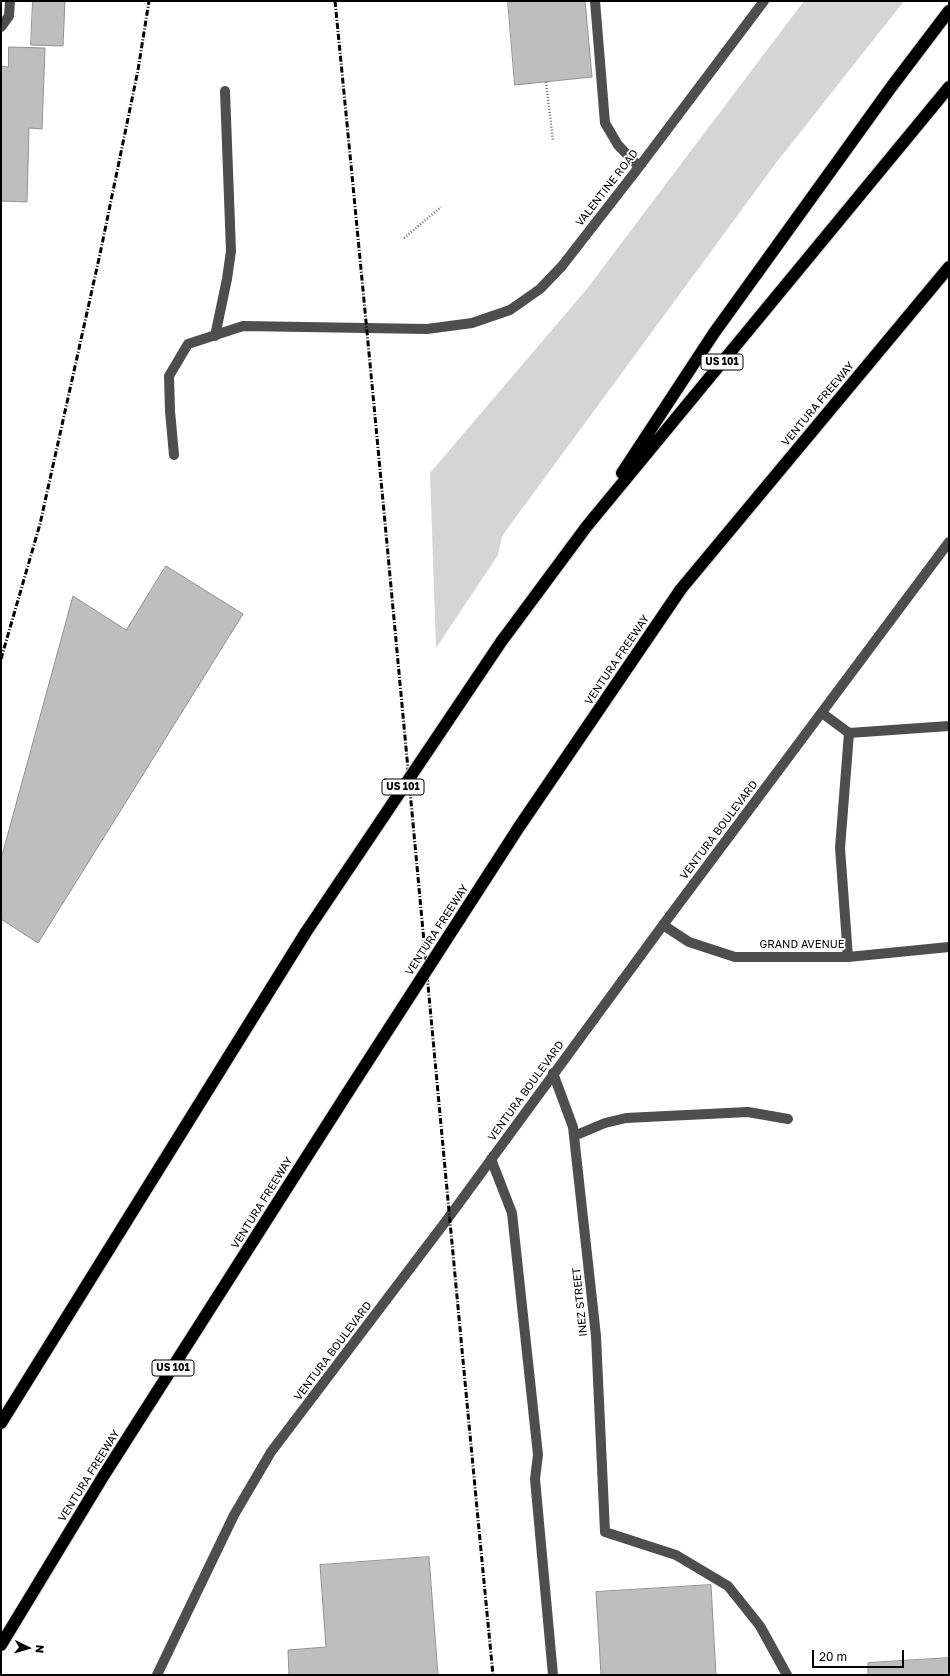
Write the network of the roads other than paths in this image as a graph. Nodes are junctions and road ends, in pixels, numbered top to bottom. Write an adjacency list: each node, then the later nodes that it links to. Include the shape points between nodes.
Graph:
1 (10, 1): 5 (street, via 9,16)
2 (595, 1): 8 (street, via 605,123 618,145)
3 (764, 1): 8 (street, VALENTINE ROAD)
4 (949, 11): 12 (highway, via 714,333)
5 (1, 27)
6 (949, 87): 12 (highway, US 101)
7 (225, 91): 10 (street, via 231,251)
8 (639, 167): 10 (street, VALENTINE ROAD, via 562,266 540,289 510,310 472,323 427,329 243,326)
9 (949, 267): 25 (highway, VENTURA FREEWAY / US 101, bridge, via 681,589 519,827 348,1092 104,1475)
10 (215, 336): 11 (street, VALENTINE ROAD, via 188,344 169,376)
11 (174, 455)
12 (587, 526): 24 (highway, US 101, bridge, via 501,642 306,932)
13 (949, 542): 14 (street, VENTURA BOULEVARD)
14 (822, 713): 16 (street); 17 (street, VENTURA BOULEVARD)
15 (949, 726): 16 (street)
16 (850, 733): 19 (street, via 840,848)
17 (663, 925): 19 (street, GRAND AVENUE, via 689,942 735,957); 20 (street, VENTURA BOULEVARD)
18 (949, 947): 19 (street, GRAND AVENUE)
19 (848, 957)
20 (553, 1074): 22 (street, INEZ STREET, via 573,1126); 23 (street, VENTURA BOULEVARD)
21 (788, 1120): 22 (street, via 748,1112 626,1118 605,1123)
22 (574, 1136): 28 (street, INEZ STREET, via 596,1336 605,1532 676,1555 728,1586 760,1626)
23 (492, 1159): 26 (street, VENTURA BOULEVARD, via 271,1452 234,1515); 27 (street, via 512,1213 538,1455 534,1478)
24 (1, 1423)
25 (1, 1645)
26 (157, 1675)
27 (553, 1675)
28 (787, 1675)

